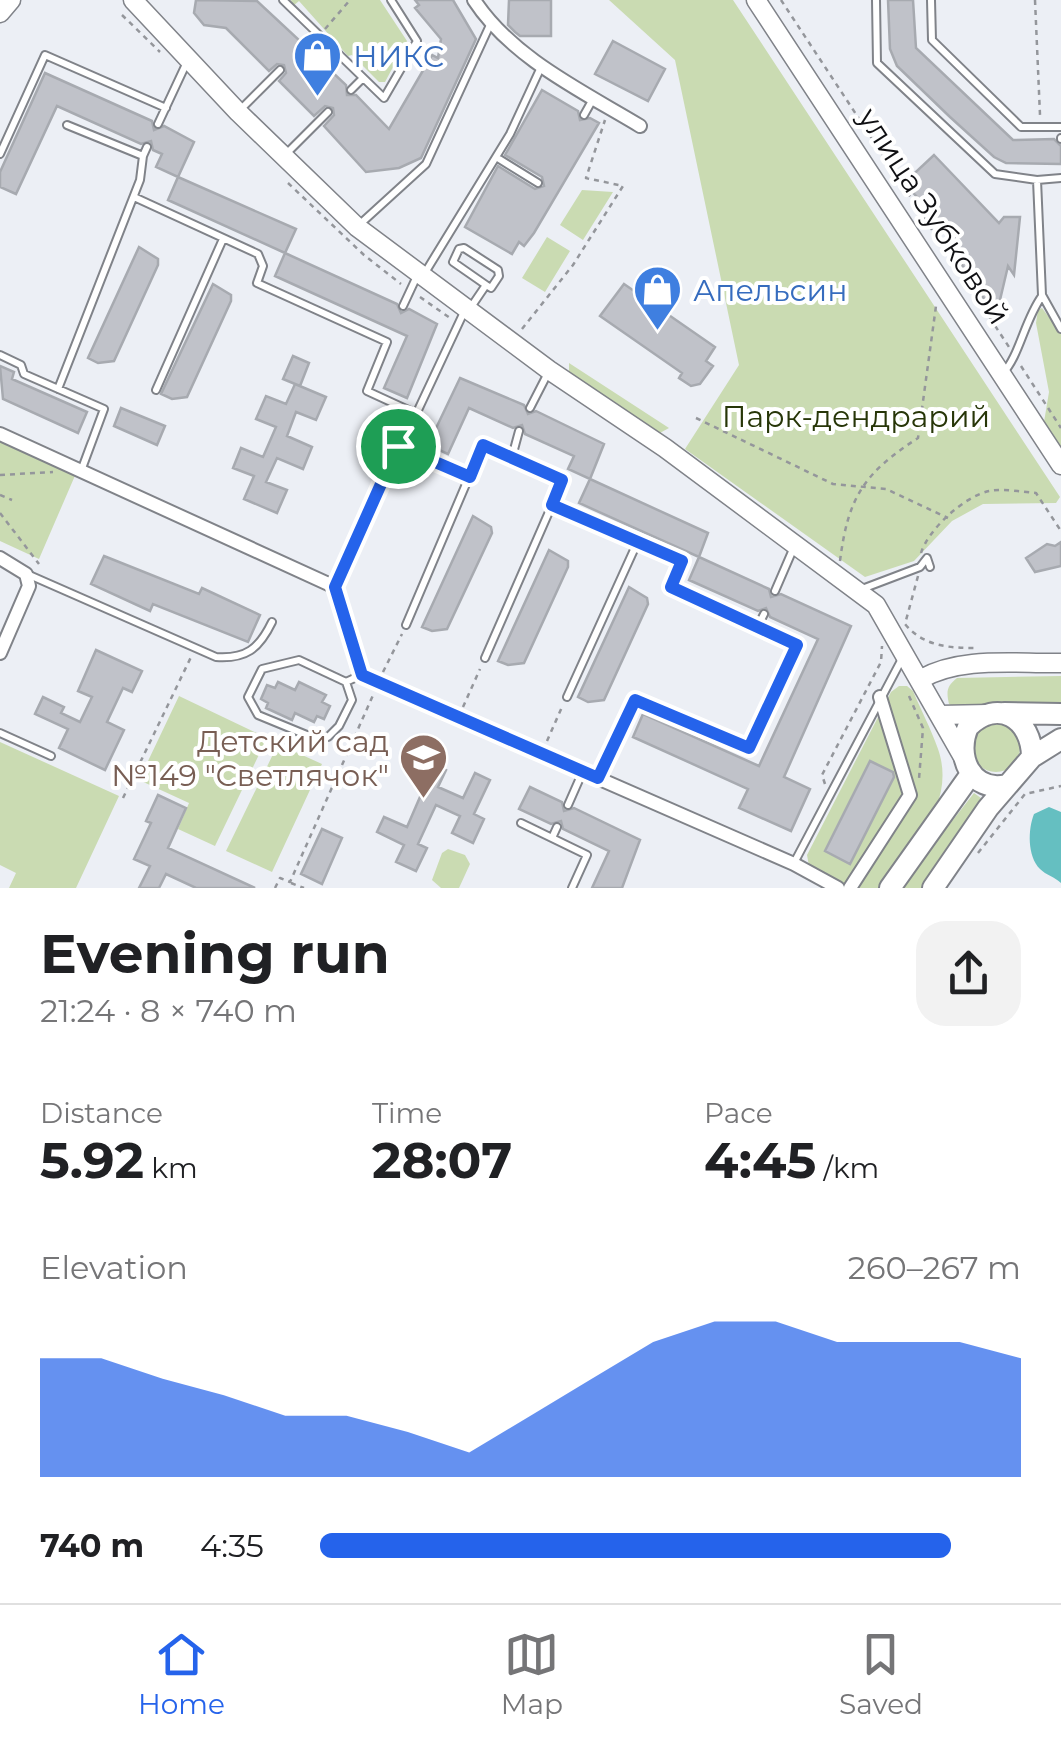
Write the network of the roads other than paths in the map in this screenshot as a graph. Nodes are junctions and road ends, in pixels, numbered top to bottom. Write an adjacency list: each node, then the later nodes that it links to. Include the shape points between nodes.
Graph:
1 (11, 0): 9 (street)
2 (134, 0): 13 (street)
3 (283, 0): 11 (lane)
4 (390, 0): 16 (lane, via 417,41 414,54 384,98)
5 (474, 0): 10 (street)
6 (756, 0): 48 (street, улица Зубковой)
7 (876, 0): 33 (lane, via 877,64 995,174)
8 (932, 0): 26 (lane, via 932,40 1021,127)
9 (0, 13)
10 (490, 25): 14 (street); 36 (lane, via 426,164)
11 (315, 34): 12 (lane); 16 (lane)
12 (304, 45)
13 (188, 60): 19 (lane); 20 (street)
14 (542, 65): 18 (street); 31 (lane)
15 (280, 70): 20 (lane)
16 (362, 79): 17 (lane)
17 (350, 90)
18 (594, 98): 22 (lane); 25 (street)
19 (166, 108): 23 (lane); 28 (lane, via 45,55)
20 (238, 112): 30 (street)
21 (328, 112): 30 (lane)
22 (584, 115)
23 (158, 124)
24 (67, 125): 29 (lane)
25 (640, 126)
26 (1061, 127)
27 (146, 147): 29 (lane)
28 (0, 154)
29 (142, 156): 35 (lane)
30 (284, 156): 36 (street)
31 (496, 157): 34 (lane); 38 (lane)
32 (1061, 178): 33 (lane)
33 (1036, 180): 40 (lane)
34 (538, 183)
35 (134, 198): 37 (lane); 49 (lane)
36 (357, 228): 38 (street)
37 (224, 239): 45 (lane, via 258,254 263,266 257,283); 50 (lane)
38 (420, 276): 41 (lane); 42 (street)
39 (486, 284): 39 (lane, via 452,262 459,249 498,270 491,288); 42 (lane)
40 (1042, 295): 43 (lane); 48 (lane)
41 (403, 306)
42 (467, 310): 47 (street); 52 (lane)
43 (1061, 328)
44 (392, 330): 45 (lane)
45 (387, 342): 52 (lane, via 367,390)
46 (0, 355): 49 (lane)
47 (549, 370): 51 (lane); 62 (street)
48 (1002, 373): 57 (street, улица Зубковой)
49 (58, 389): 58 (lane, via 104,409)
50 (156, 390)
51 (530, 408)
52 (417, 414): 55 (lane)
53 (519, 431): 56 (lane)
54 (0, 434): 58 (street)
55 (398, 446): 59 (lane); 66 (lane)
56 (512, 457): 59 (lane, via 483,445); 60 (lane, via 562,480)
57 (1061, 465)
58 (81, 471): 66 (street)
59 (470, 477): 71 (lane)
60 (552, 505): 61 (lane); 75 (lane)
61 (638, 541): 72 (lane, via 682,561 671,587); 80 (lane)
62 (795, 544): 67 (lane); 68 (street)
63 (0, 558): 65 (street)
64 (930, 567): 68 (lane, via 927,558 920,567)
65 (26, 574): 70 (lane, via 216,657 256,650); 73 (street, via 29,586)
66 (335, 587): 77 (street)
67 (775, 592)
68 (856, 592): 74 (street, via 876,605)
69 (764, 614): 72 (lane)
70 (272, 622)
71 (406, 625)
72 (758, 626): 91 (lane, via 797,645 749,748 635,700)
73 (1, 648)
74 (905, 653): 78 (street); 81 (lane)
75 (485, 658)
76 (1061, 663): 78 (street, via 963,665)
77 (362, 675): 79 (lane); 90 (street)
78 (921, 679): 84 (street)
79 (346, 682): 79 (lane, via 299,660 262,668 248,698 258,715 314,738 328,737 352,700)
80 (566, 697)
81 (880, 697): 97 (lane); 100 (street, via 910,795)
82 (996, 713): 83 (main road); 84 (street); 88 (main road, via 1018,720 1030,734); 89 (main road, via 968,727)
83 (1061, 714)
84 (940, 715): 89 (street)
85 (0, 733): 87 (lane)
86 (1061, 739): 88 (main road)
87 (50, 756)
88 (1032, 757): 92 (main road)
89 (967, 765): 92 (main road, via 986,786); 101 (main road)
90 (583, 771): 91 (street); 93 (lane)
91 (598, 778): 97 (street)
92 (1007, 785): 102 (main road)
93 (568, 805)
94 (521, 824): 96 (lane)
95 (558, 827): 96 (lane)
96 (552, 838): 98 (lane, via 586,856)
97 (794, 864): 99 (street)
98 (572, 888)
99 (838, 888)
100 (850, 888)
101 (890, 888)
102 (933, 888)

